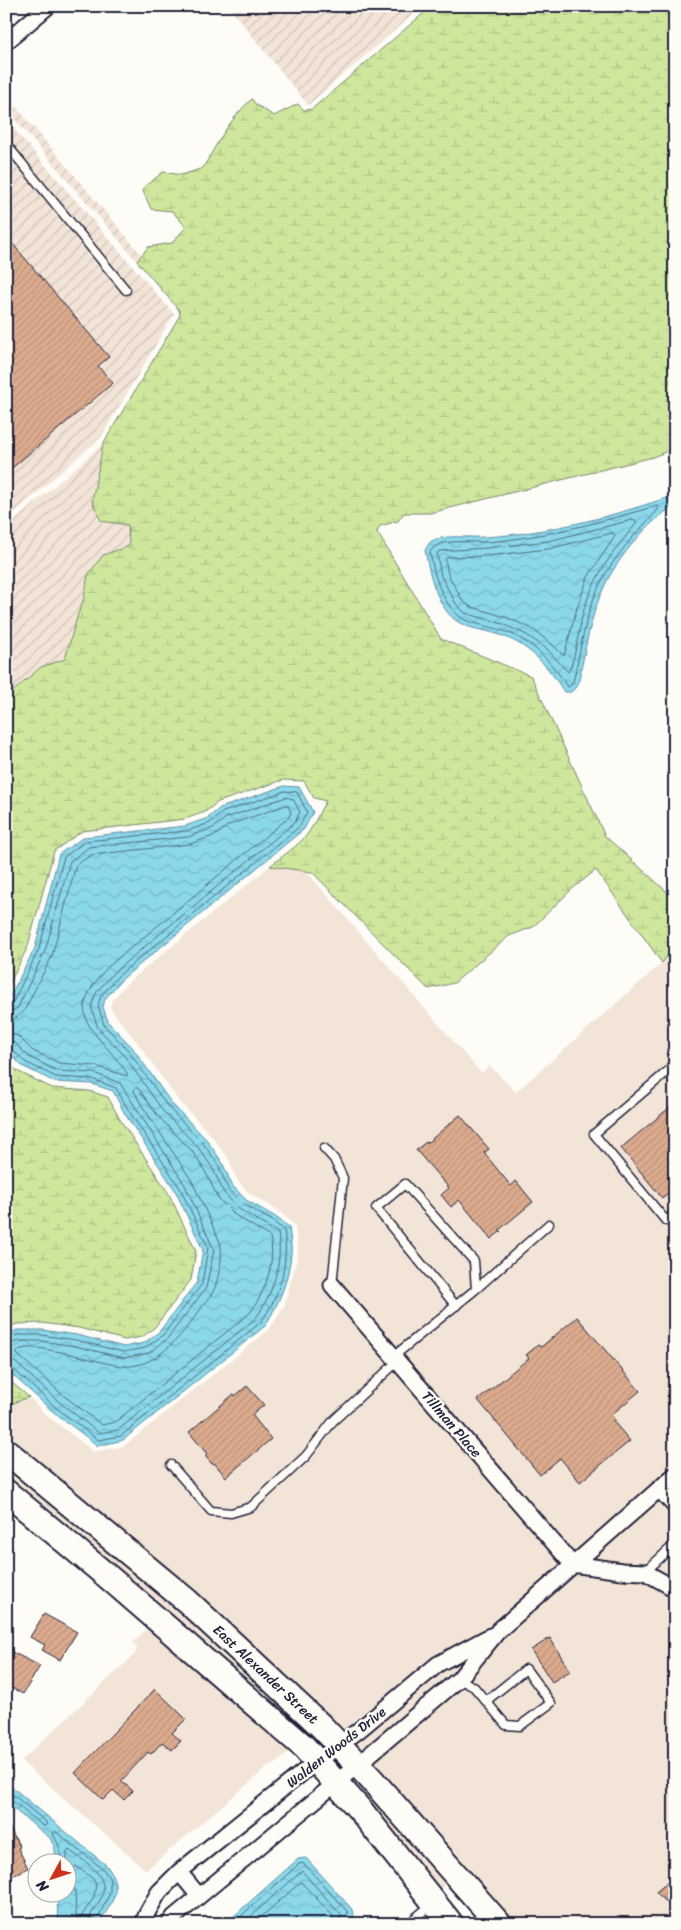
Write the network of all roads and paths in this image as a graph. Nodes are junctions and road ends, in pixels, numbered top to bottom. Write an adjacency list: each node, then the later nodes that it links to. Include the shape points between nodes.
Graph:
1 (48, 6): 2 (street)
2 (6, 42)
3 (6, 144): 4 (lane)
4 (126, 290)
5 (675, 1065): 7 (lane, via 594,1134 666,1221)
6 (324, 1148): 9 (lane, via 334,1159 343,1178)
7 (675, 1213)
8 (549, 1224): 10 (lane)
9 (332, 1285): 12 (street, Tillman Place)
10 (476, 1290): 11 (lane); 11 (lane, via 474,1261 405,1184 376,1208)
11 (456, 1306): 12 (lane)
12 (396, 1358): 14 (lane, via 333,1421 306,1456 251,1507 231,1513 211,1510); 20 (street, Tillman Place)
13 (6, 1451): 26 (main road, East Alexander Street, via 187,1601)
14 (171, 1465)
15 (675, 1475): 16 (street, Walden Woods Drive)
16 (659, 1489): 18 (street); 20 (street, Walden Woods Drive)
17 (6, 1492): 27 (main road, East Alexander Street, via 251,1700)
18 (675, 1506)
19 (675, 1544): 21 (lane)
20 (572, 1564): 21 (street); 23 (street, Walden Woods Drive)
21 (645, 1572): 22 (street)
22 (675, 1589)
23 (498, 1631): 24 (street, Walden Woods Drive); 26 (street, Walden Woods Drive, via 438,1664)
24 (458, 1679): 25 (lane, via 474,1687); 28 (street, Walden Woods Drive)
25 (486, 1701): 25 (lane, via 506,1725 520,1726 551,1703 526,1669)
26 (339, 1745): 27 (street, Walden Woods Drive); 28 (main road, East Alexander Street)
27 (317, 1762): 29 (main road, East Alexander Street); 30 (street, Walden Woods Drive)
28 (358, 1765): 29 (street, Walden Woods Drive); 31 (main road, East Alexander Street)
29 (336, 1783): 32 (street, Walden Woods Drive); 33 (main road, East Alexander Street)
30 (179, 1872): 32 (street); 34 (street, Walden Woods Drive, via 159,1892)
31 (460, 1882): 33 (main road); 38 (main road, East Alexander Street)
32 (200, 1896): 35 (street, Walden Woods Drive)
33 (434, 1902): 36 (lane); 37 (main road, East Alexander Street)
34 (143, 1924)
35 (169, 1924)
36 (408, 1924)
37 (451, 1924)
38 (499, 1924)

